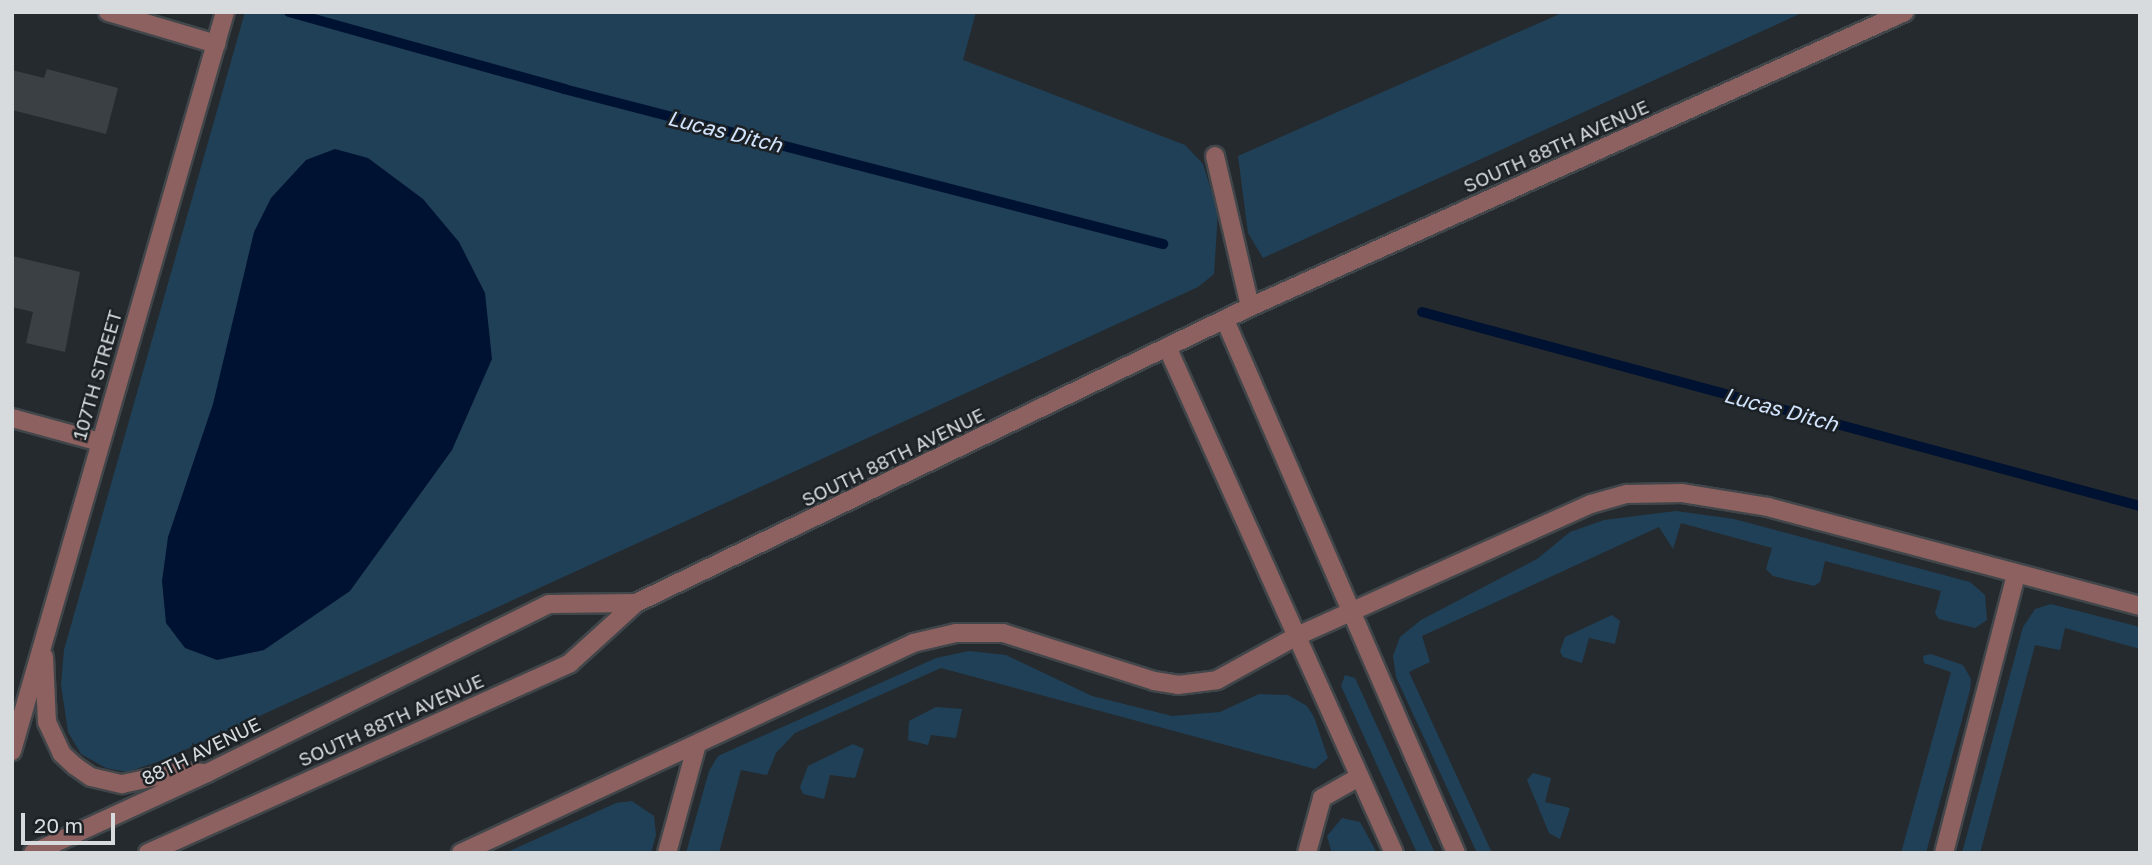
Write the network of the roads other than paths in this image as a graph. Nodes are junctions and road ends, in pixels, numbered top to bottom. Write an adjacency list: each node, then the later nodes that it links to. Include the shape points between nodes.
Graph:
1 (108, 12): 4 (street)
2 (225, 12): 4 (street, 107TH STREET)
3 (1905, 12): 6 (street, SOUTH 88TH AVENUE)
4 (216, 44): 10 (street, 107TH STREET)
5 (1215, 156): 6 (street)
6 (1250, 307): 7 (street, SOUTH 88TH AVENUE)
7 (1226, 320): 8 (street); 14 (street)
8 (1168, 348): 12 (street, SOUTH 88TH AVENUE); 16 (street)
9 (12, 418): 10 (street)
10 (100, 442): 15 (street, 107TH STREET)
11 (2016, 574): 13 (street); 14 (street, via 1768,507 1655,492 1591,503); 29 (street)
12 (636, 603): 17 (street, SOUTH 88TH AVENUE, via 548,604); 23 (street, SOUTH 88TH AVENUE, via 570,663)
13 (2140, 606)
14 (1350, 615): 16 (street); 28 (street)
15 (43, 636): 19 (street, 107TH STREET); 20 (street, via 47,722 62,754 75,766 91,776 122,784 179,772)
16 (1297, 636): 18 (street, via 1217,680 1178,685 1126,675 1003,633 937,636); 21 (street)
17 (309, 720): 20 (street, 88TH AVENUE)
18 (697, 744): 24 (street); 25 (street)
19 (12, 751)
20 (207, 773): 22 (street, 88TH AVENUE)
21 (1359, 777): 26 (street, via 1322,798); 27 (street)
22 (33, 853)
23 (148, 853)
24 (461, 853)
25 (667, 853)
26 (1307, 853)
27 (1394, 853)
28 (1456, 853)
29 (1944, 853)

